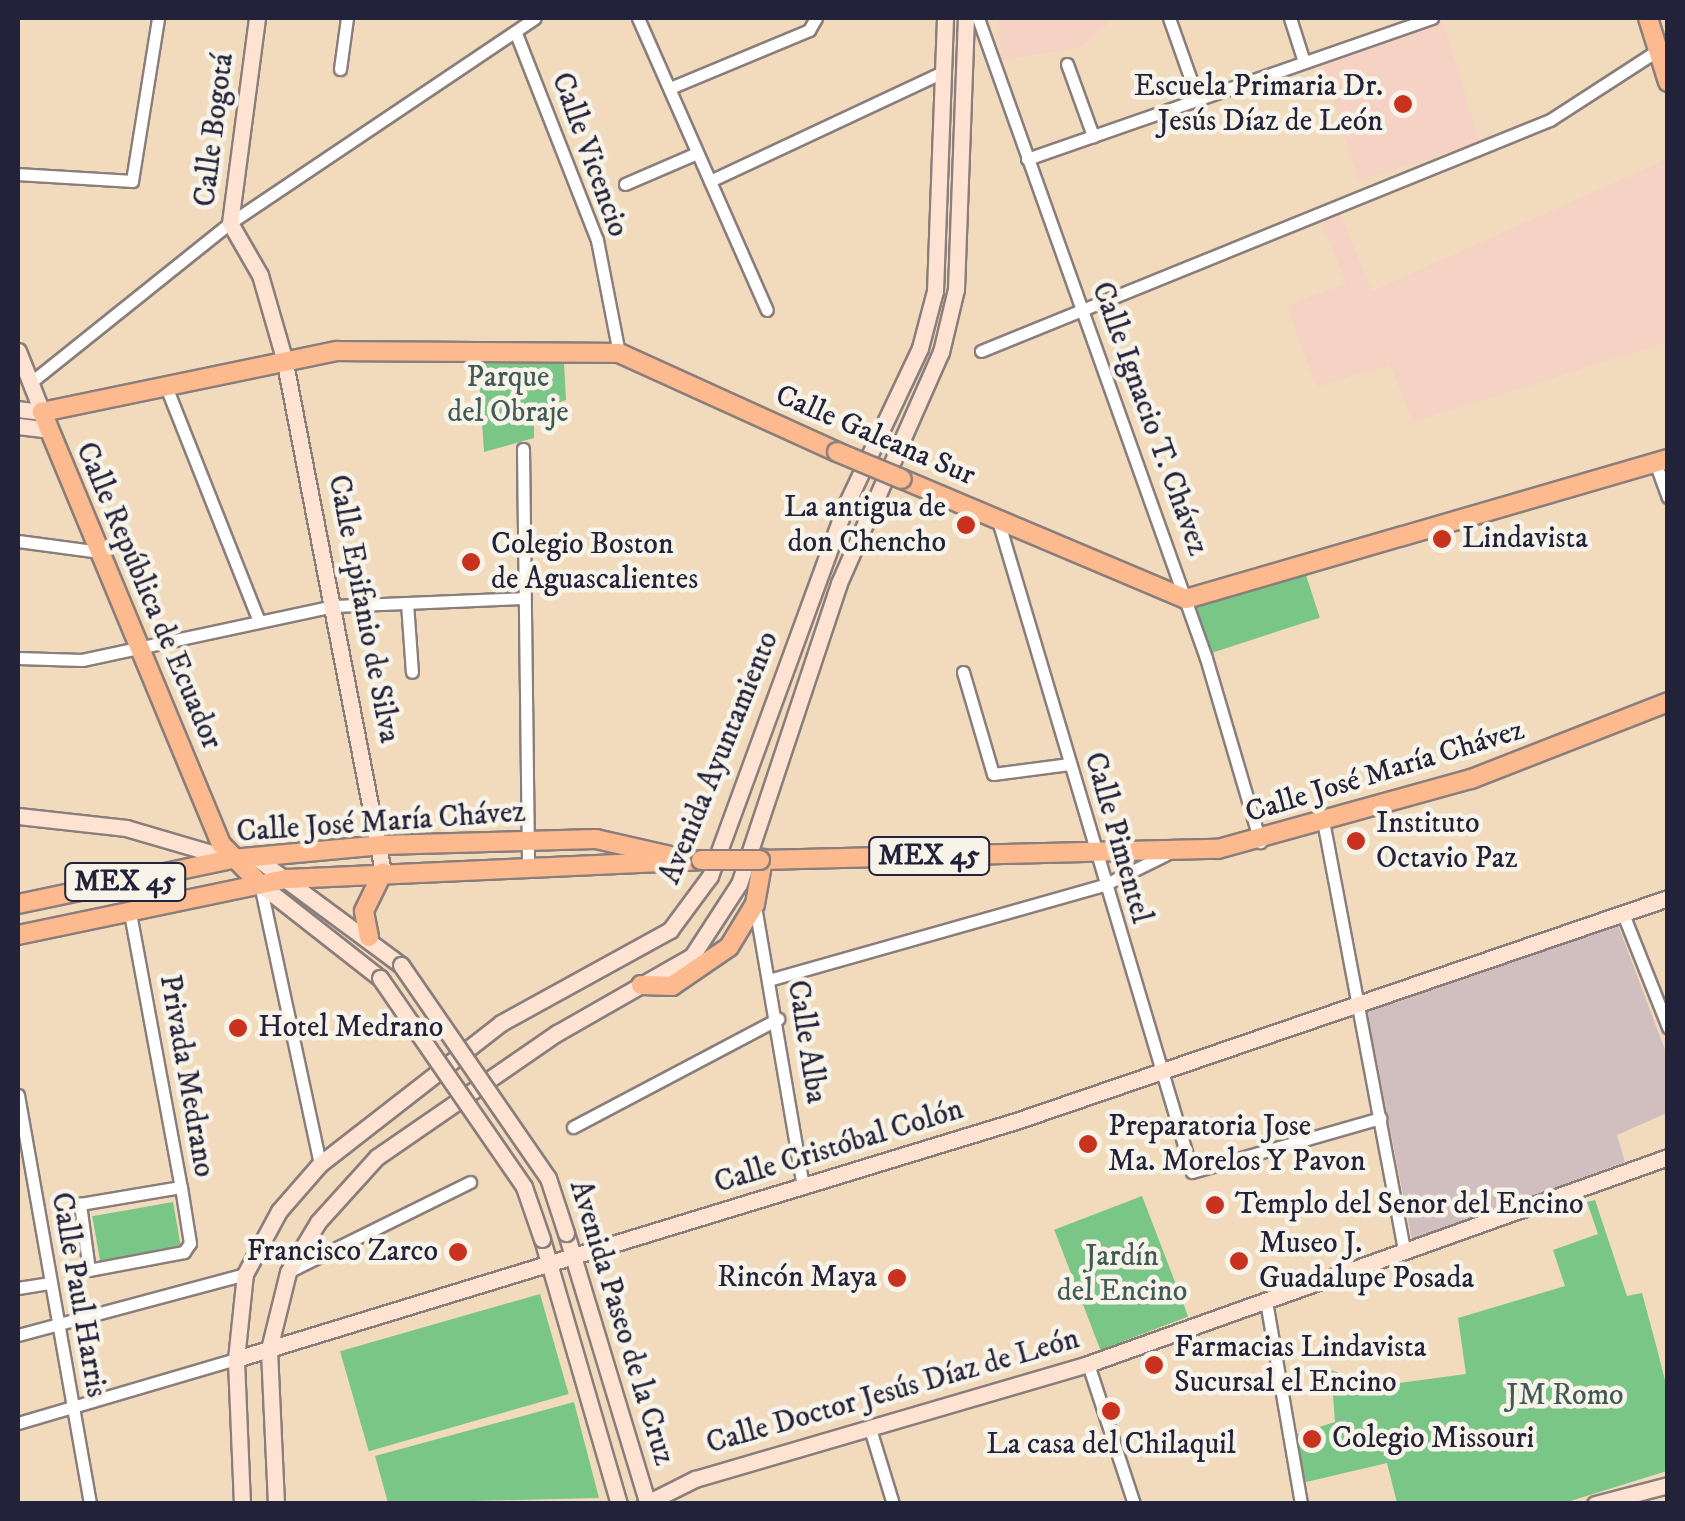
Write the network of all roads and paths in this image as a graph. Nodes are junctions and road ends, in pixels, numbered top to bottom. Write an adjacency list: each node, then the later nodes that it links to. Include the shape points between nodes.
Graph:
1 (158, 18): 26 (street, via 132,181)
2 (257, 18): 29 (main road, Calle Bogotá)
3 (347, 18): 18 (street)
4 (534, 18): 14 (street)
5 (638, 18): 21 (street)
6 (945, 18): 19 (main road, Avenida Ayuntamiento)
7 (966, 18): 83 (main road, Avenida Ayuntamiento, via 956,289 942,352 839,583 740,884 692,956)
8 (978, 18): 25 (street, Calle Ignacio T. Chávez)
9 (1170, 18): 22 (street)
10 (1290, 18): 16 (street)
11 (1432, 18): 16 (street)
12 (1648, 18): 15 (main road)
13 (816, 20): 21 (street)
14 (517, 36): 29 (street); 34 (street, Calle Vicencio, via 597,240)
15 (1658, 50): 20 (main road); 31 (street, via 1550,120)
16 (1304, 62): 22 (street)
17 (1067, 64): 23 (street)
18 (340, 68)
19 (942, 72): 27 (street); 93 (main road, Avenida Ayuntamiento, via 935,291 920,348 844,509 710,876 670,930 501,1024)
20 (1668, 82)
21 (670, 88): 24 (street)
22 (1198, 100): 23 (street)
23 (1093, 136): 25 (street)
24 (697, 153): 27 (street); 28 (street)
25 (1026, 160): 31 (street, Calle Ignacio T. Chávez)
26 (18, 174)
27 (710, 181): 30 (street)
28 (625, 184)
29 (230, 223): 35 (main road, Calle Bogotá, via 260,275); 37 (street)
30 (767, 310)
31 (1084, 310): 33 (street); 49 (street, Calle Ignacio T. Chávez)
32 (18, 351): 37 (main road, Calle República de Ecuador)
33 (981, 351)
34 (619, 353): 35 (main road, Calle Galeana Sur); 45 (main road, Calle Galeana Sur, bridge)
35 (284, 358): 36 (main road, Calle Galeana Sur); 51 (main road, Calle Epifanio de Silva)
36 (164, 384): 39 (main road, Calle Galeana Sur); 52 (street)
37 (24, 386): 39 (main road, Calle República de Ecuador)
38 (18, 408): 39 (main road)
39 (42, 412): 41 (main road, Calle República de Ecuador)
40 (18, 426): 41 (main road)
41 (49, 430): 47 (main road, Calle República de Ecuador)
42 (523, 450): 48 (street)
43 (1661, 461): 44 (street); 49 (main road)
44 (1668, 497)
45 (997, 517): 49 (main road, Calle Galeana Sur); 58 (street, Calle Pimentel)
46 (18, 541): 47 (street)
47 (100, 552): 53 (main road, Calle República de Ecuador)
48 (522, 598): 50 (street); 61 (street)
49 (1186, 600): 62 (street, Calle Ignacio T. Chávez)
50 (407, 603): 51 (street); 55 (street)
51 (334, 606): 52 (street); 63 (main road, Calle Epifanio de Silva)
52 (258, 619): 53 (street)
53 (138, 644): 54 (street, via 82,660); 68 (main road, Calle República de Ecuador)
54 (18, 658)
55 (412, 672)
56 (963, 672): 58 (street, via 993,774)
57 (1668, 702): 60 (main road, Calle José María Chávez / MEX 45)
58 (1069, 764): 64 (street, Calle Pimentel)
59 (18, 816): 68 (main road, via 142,831)
60 (1324, 826): 62 (main road, Calle José María Chávez / MEX 45); 84 (street)
61 (528, 840): 63 (main road, Calle José María Chávez / MEX 45); 69 (main road, Calle José María Chávez / MEX 45, via 596,839); 70 (street)
62 (1260, 842): 65 (main road, Calle José María Chávez / MEX 45)
63 (382, 845): 66 (main road, Calle José María Chávez / MEX 45); 71 (main road, Calle Epifanio de Silva)
64 (1095, 854): 65 (main road, Calle José María Chávez / MEX 45); 67 (main road, Calle José María Chávez / MEX 45); 74 (street, Calle Pimentel)
65 (1165, 855): 74 (street)
66 (255, 857): 68 (main road, Calle José María Chávez / MEX 45); 72 (main road, Avenida Paseo de la Cruz)
67 (761, 859): 69 (main road, Calle José María Chávez / MEX 45, bridge); 77 (main road)
68 (232, 860): 73 (main road, Avenida Paseo de la Cruz); 76 (main road, Calle José María Chávez / MEX 45)
69 (695, 860): 70 (main road, Calle José María Chávez / MEX 45)
70 (528, 867): 71 (main road, Calle José María Chávez / MEX 45)
71 (383, 872): 72 (main road, Calle José María Chávez / MEX 45); 81 (main road, via 364,911)
72 (288, 879): 73 (main road, Calle José María Chávez / MEX 45); 81 (main road, Avenida Paseo de la Cruz)
73 (260, 884): 78 (main road, Calle José María Chávez / MEX 45); 93 (street); 99 (main road, Avenida Paseo de la Cruz, bridge, via 380,978 524,1188)
74 (1104, 884): 82 (street); 87 (street, Calle Pimentel)
75 (1668, 898): 79 (main road, Calle Cristóbal Colón)
76 (18, 904)
77 (754, 904): 82 (street, Calle Alba); 83 (main road, via 702,972 672,986)
78 (130, 913): 80 (main road, Calle José María Chávez / MEX 45); 95 (street, Privada Medrano)
79 (1623, 914): 84 (main road, Calle Cristóbal Colón); 86 (street)
80 (18, 935)
81 (369, 937): 98 (main road, Avenida Paseo de la Cruz, bridge, via 401,965 548,1178)
82 (772, 980): 85 (street, Calle Alba)
83 (641, 985): 100 (main road, Avenida Ayuntamiento, via 377,1157 318,1222)
84 (1356, 1000): 87 (main road, Calle Cristóbal Colón); 89 (street)
85 (778, 1019): 90 (street); 96 (street, Calle Alba)
86 (1668, 1027)
87 (1159, 1072): 89 (street, Calle Pimentel, via 1192,1172); 96 (main road, Calle Cristóbal Colón)
88 (18, 1096): 91 (street, Calle Paul Harris)
89 (1380, 1118): 97 (street)
90 (573, 1127)
91 (22, 1147): 102 (street, Calle Paul Harris)
92 (1668, 1157): 97 (main road, Calle Doctor Jesús Díaz de León)
93 (320, 1164): 101 (main road, Avenida Ayuntamiento)
94 (470, 1182): 100 (street)
95 (181, 1187): 95 (street, Privada Medrano, via 190,1249 89,1270 78,1211 85,1202)
96 (802, 1188): 98 (main road, Calle Cristóbal Colón)
97 (1404, 1250): 104 (main road, Calle Doctor Jesús Díaz de León)
98 (574, 1258): 99 (main road, Calle Cristóbal Colón); 114 (main road, Avenida Paseo de la Cruz)
99 (550, 1266): 107 (main road, Calle Cristóbal Colón); 118 (main road, Avenida Paseo de la Cruz)
100 (288, 1272): 107 (main road, Avenida Ayuntamiento)
101 (245, 1274): 105 (street); 108 (main road, Avenida Ayuntamiento)
102 (50, 1283): 103 (street); 105 (street, Calle Paul Harris)
103 (18, 1288)
104 (1266, 1301): 109 (main road, Calle Doctor Jesús Díaz de León); 121 (street)
105 (56, 1321): 106 (street); 110 (street, Calle Paul Harris)
106 (18, 1335)
107 (270, 1349): 108 (main road, Calle Cristóbal Colón); 117 (main road, Avenida Ayuntamiento)
108 (236, 1359): 110 (street, Calle Cristóbal Colón); 116 (main road, Avenida Ayuntamiento)
109 (1088, 1364): 112 (main road, Calle Doctor Jesús Díaz de León); 120 (street)
110 (72, 1407): 111 (street, Calle Cristóbal Colón); 115 (street, Calle Paul Harris)
111 (18, 1423)
112 (871, 1432): 114 (main road, Calle Doctor Jesús Díaz de León, via 695,1479); 119 (street)
113 (1668, 1485): 122 (main road)
114 (646, 1503)
115 (90, 1504)
116 (242, 1504)
117 (276, 1504)
118 (620, 1504)
119 (894, 1504)
120 (1134, 1504)
121 (1301, 1504)
122 (1595, 1504)

